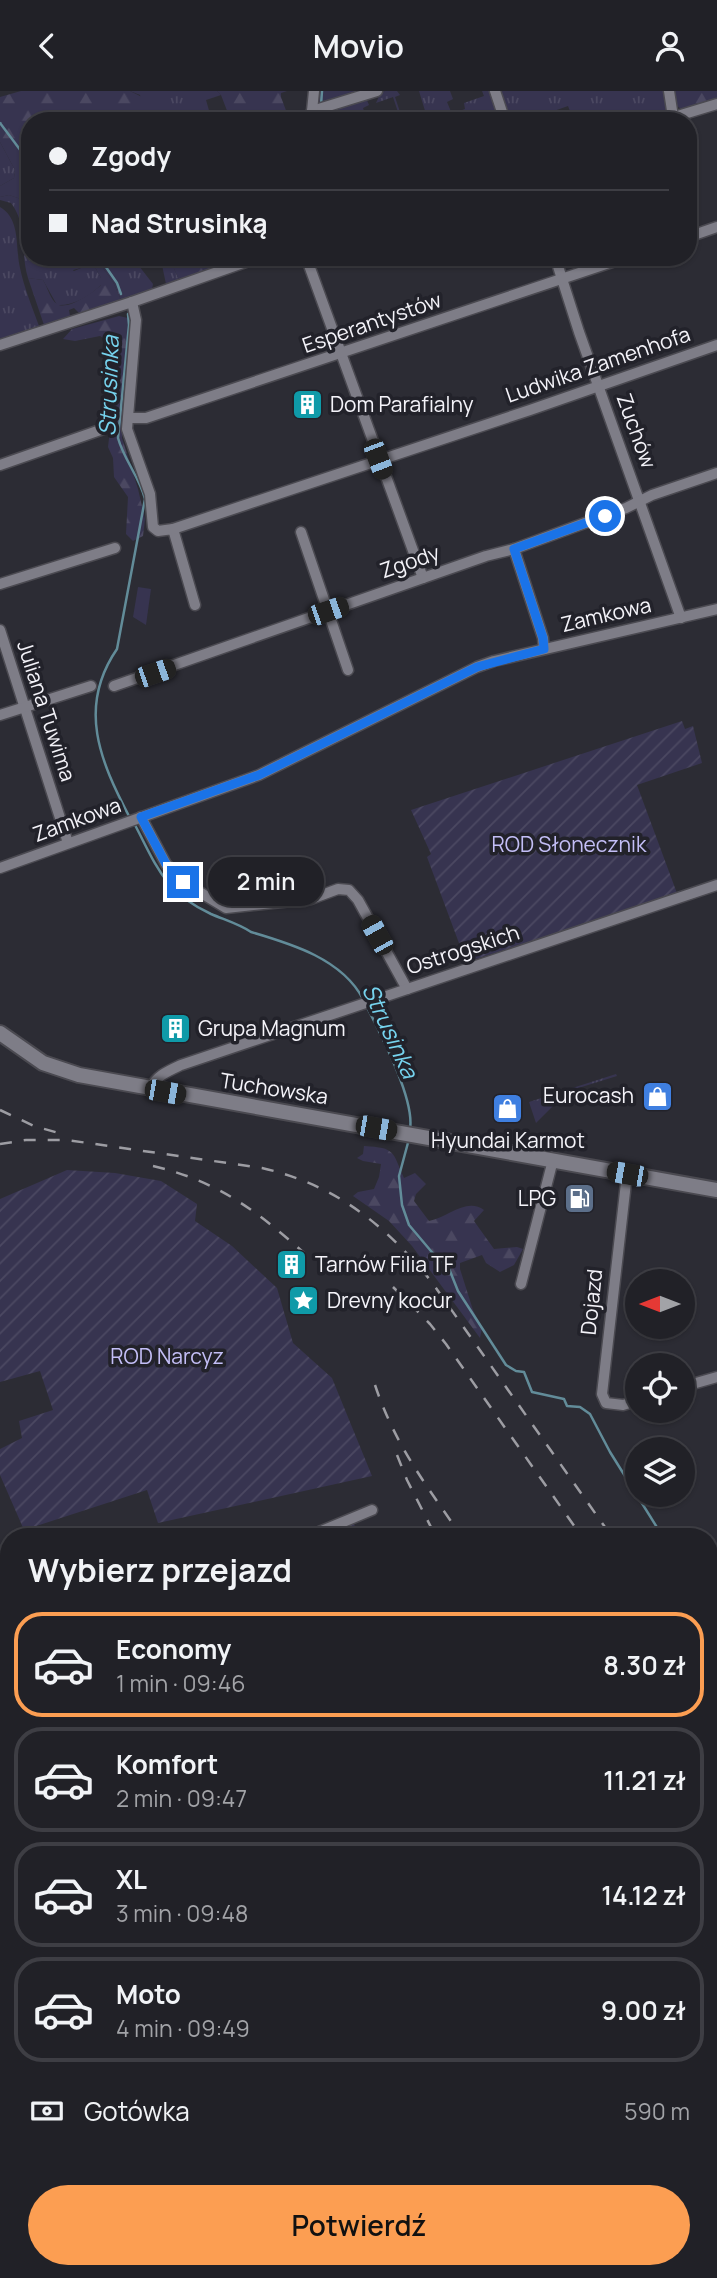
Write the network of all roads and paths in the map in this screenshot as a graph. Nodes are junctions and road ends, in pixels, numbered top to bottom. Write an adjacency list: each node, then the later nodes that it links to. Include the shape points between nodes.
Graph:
1 (314, 91): 6 (street)
2 (377, 91): 7 (street)
3 (495, 91): 8 (street)
4 (669, 91): 9 (street)
5 (717, 104): 10 (street)
6 (312, 112)
7 (322, 112)
8 (502, 112)
9 (672, 112)
10 (690, 112)
11 (717, 227): 12 (street)
12 (697, 234)
13 (234, 266): 18 (street)
14 (309, 266): 21 (street)
15 (558, 266): 17 (street, Zuchów)
16 (600, 266): 17 (street, Esperantystów)
17 (562, 279): 21 (street, Esperantystów); 22 (street, Zuchów)
18 (132, 302): 19 (street); 23 (street, via 136,320)
19 (0, 345)
20 (717, 345): 22 (street, Ludwika Zamenhofa)
21 (341, 354): 23 (street, Esperantystów, via 146,418); 25 (street)
22 (600, 386): 25 (street, Ludwika Zamenhofa); 28 (street, Zuchów)
23 (128, 418): 29 (street, via 128,434 150,494 153,527)
24 (106, 428): 26 (street)
25 (378, 459): 29 (street, Ludwika Zamenhofa); 33 (street)
26 (0, 465)
27 (717, 473): 28 (street, Zgody)
28 (641, 502): 32 (street, Zgody); 38 (street, Zuchów)
29 (173, 529): 35 (street)
30 (301, 532): 37 (street)
31 (116, 548): 34 (street)
32 (514, 549): 33 (street, Zgody); 40 (street)
33 (423, 578): 37 (street, Zgody)
34 (0, 584)
35 (195, 605)
36 (717, 609): 38 (street, Zamkowa)
37 (328, 611): 41 (street); 43 (street, Zgody)
38 (681, 618): 40 (street, Zamkowa)
39 (0, 630): 44 (street, Juliana Tuwima)
40 (544, 649): 46 (street, Zamkowa, via 477,667 259,775)
41 (348, 670)
42 (92, 686): 44 (street)
43 (114, 686)
44 (25, 707): 45 (street); 47 (street, Juliana Tuwima)
45 (0, 715)
46 (135, 819): 47 (street, Zamkowa); 50 (street, via 183,882 226,908 312,899 349,890)
47 (68, 843): 48 (street, Zamkowa)
48 (0, 868)
49 (717, 885): 50 (street, Ostrogskich)
50 (407, 989): 52 (street, Ostrogskich, via 181,1065 163,1073)
51 (0, 1033): 52 (street, Tuchowska, via 43,1063)
52 (149, 1089): 53 (street, Tuchowska)
53 (553, 1160): 54 (street, Tuchowska); 56 (street)
54 (627, 1174): 55 (street, Tuchowska); 59 (street, Dojazd, via 602,1394 606,1402)
55 (717, 1190)
56 (521, 1284)
57 (717, 1377): 58 (street)
58 (695, 1383)
59 (625, 1404)
60 (372, 1510): 61 (street)
61 (329, 1528)

